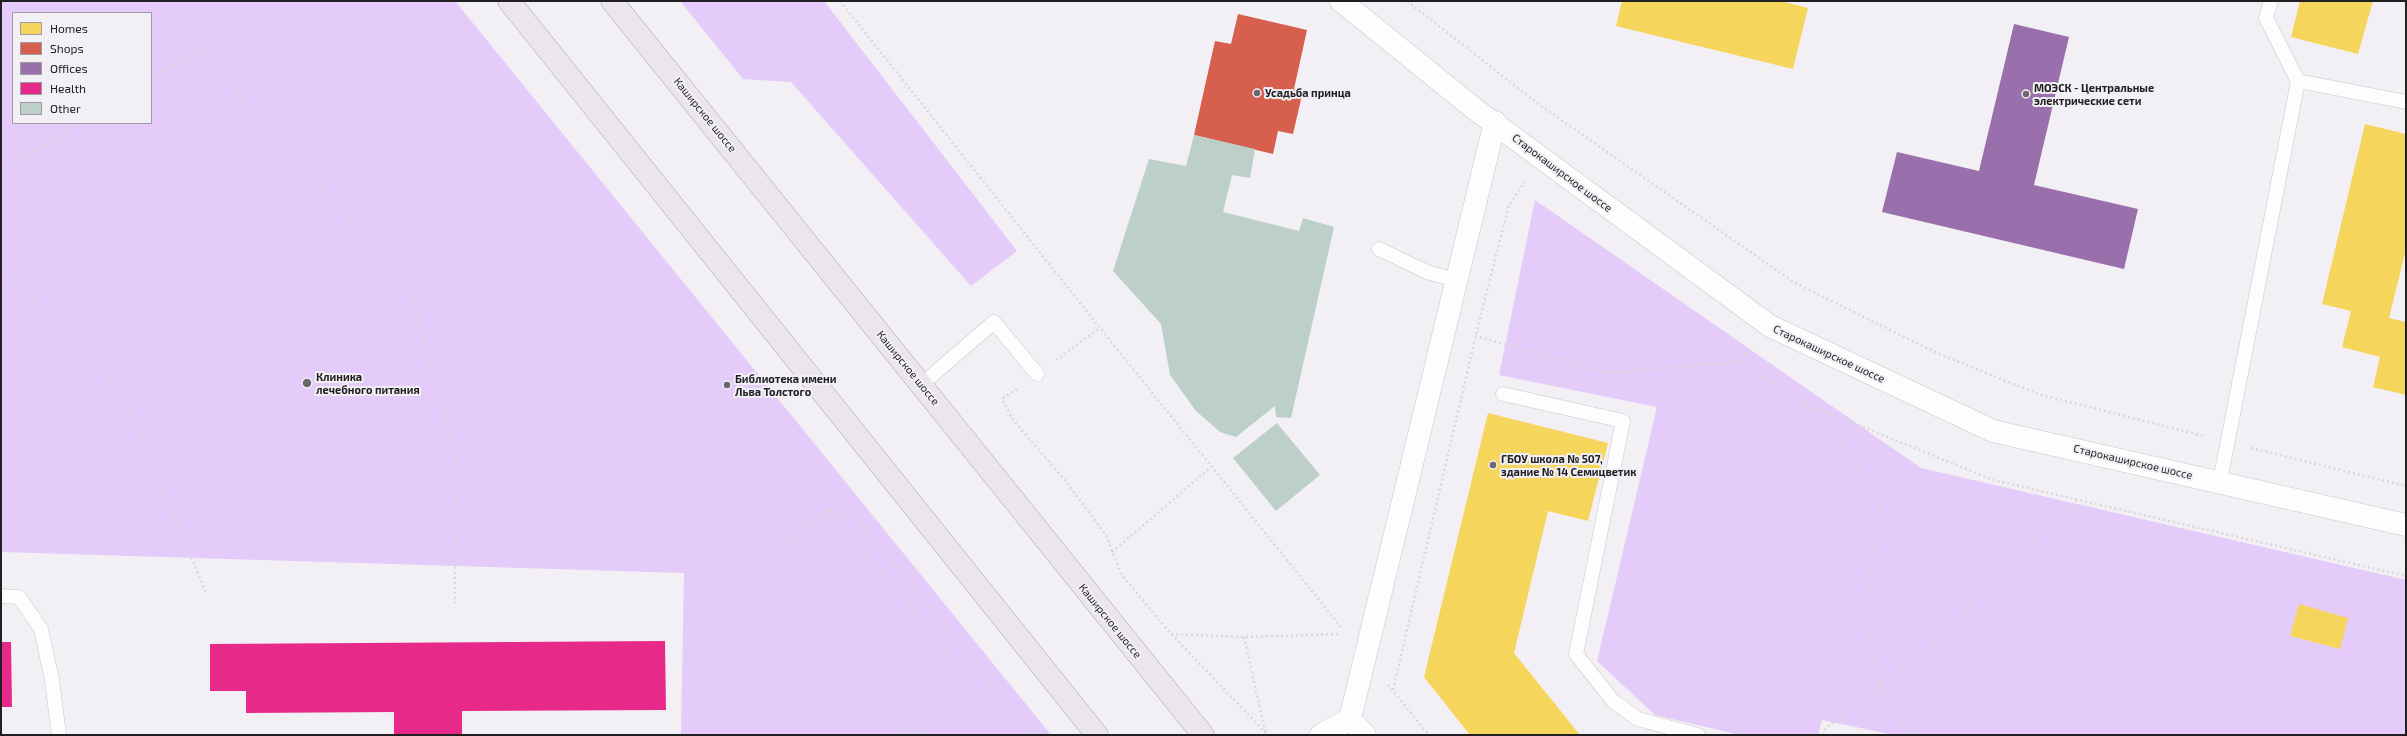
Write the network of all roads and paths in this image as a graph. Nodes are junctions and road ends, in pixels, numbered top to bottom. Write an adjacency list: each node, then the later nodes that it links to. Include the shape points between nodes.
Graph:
1 (509, 1): 49 (main road)
2 (612, 1): 19 (main road, Каширское шоссе)
3 (840, 1): 24 (path)
4 (1341, 1): 10 (street, Старокаширское шоссе, via 1476,110)
5 (1407, 1): 23 (path, via 1537,103 1795,282 1937,353 2038,394)
6 (2272, 1): 8 (lane, via 2266,18)
7 (152, 78): 35 (path, via 200,49 409,287 455,452)
8 (2298, 81): 9 (lane); 23 (lane)
9 (2406, 102)
10 (1495, 122): 12 (street, Старокаширское шоссе); 16 (street)
11 (78, 124): 13 (path)
12 (1542, 159): 17 (path, via 1509,205); 25 (street, Старокаширское шоссе, via 1770,326 1993,431)
13 (1, 172)
14 (1379, 249): 16 (lane, via 1427,272)
15 (1, 265): 33 (path, via 123,394)
16 (1455, 280): 39 (street)
17 (1475, 336): 21 (path, via 1609,373 1739,362); 42 (path)
18 (1037, 374): 19 (lane, via 994,322)
19 (922, 384): 50 (main road, Каширское шоссе)
20 (1503, 394): 54 (lane, via 1623,421 1576,654 1613,701 1638,719)
21 (1804, 403): 27 (path, via 1993,480); 41 (path, via 1854,456 1880,506 1864,619)
22 (1013, 420): 30 (path, via 1064,479 1106,535)
23 (2227, 442): 25 (lane); 26 (path)
24 (1211, 467): 30 (path); 37 (path)
25 (2220, 481): 29 (street, Старокаширское шоссе)
26 (2406, 486)
27 (2078, 500): 32 (path); 41 (path, via 2008,565 1939,639)
28 (828, 510): 31 (path); 40 (path); 48 (path, via 860,522)
29 (2406, 525)
30 (1112, 552): 36 (path, via 1120,574)
31 (766, 559)
32 (2406, 576)
33 (208, 595)
34 (1, 596): 46 (lane, via 19,597 41,629 52,680)
35 (455, 603)
36 (1171, 634): 38 (path); 45 (path)
37 (1347, 634): 38 (path); 39 (path)
38 (1244, 637): 45 (path)
39 (1366, 656): 42 (path); 44 (street)
40 (952, 657)
41 (1880, 683): 55 (path, via 1826,728); 56 (path)
42 (1393, 691): 53 (path)
43 (897, 719): 47 (path)
44 (1350, 719): 51 (street); 52 (street)
45 (1266, 734)
46 (58, 735)
47 (915, 735)
48 (1032, 735)
49 (1097, 735)
50 (1203, 735)
51 (1321, 735)
52 (1365, 735)
53 (1429, 735)
54 (1698, 735)
55 (1823, 735)
56 (1908, 735)

